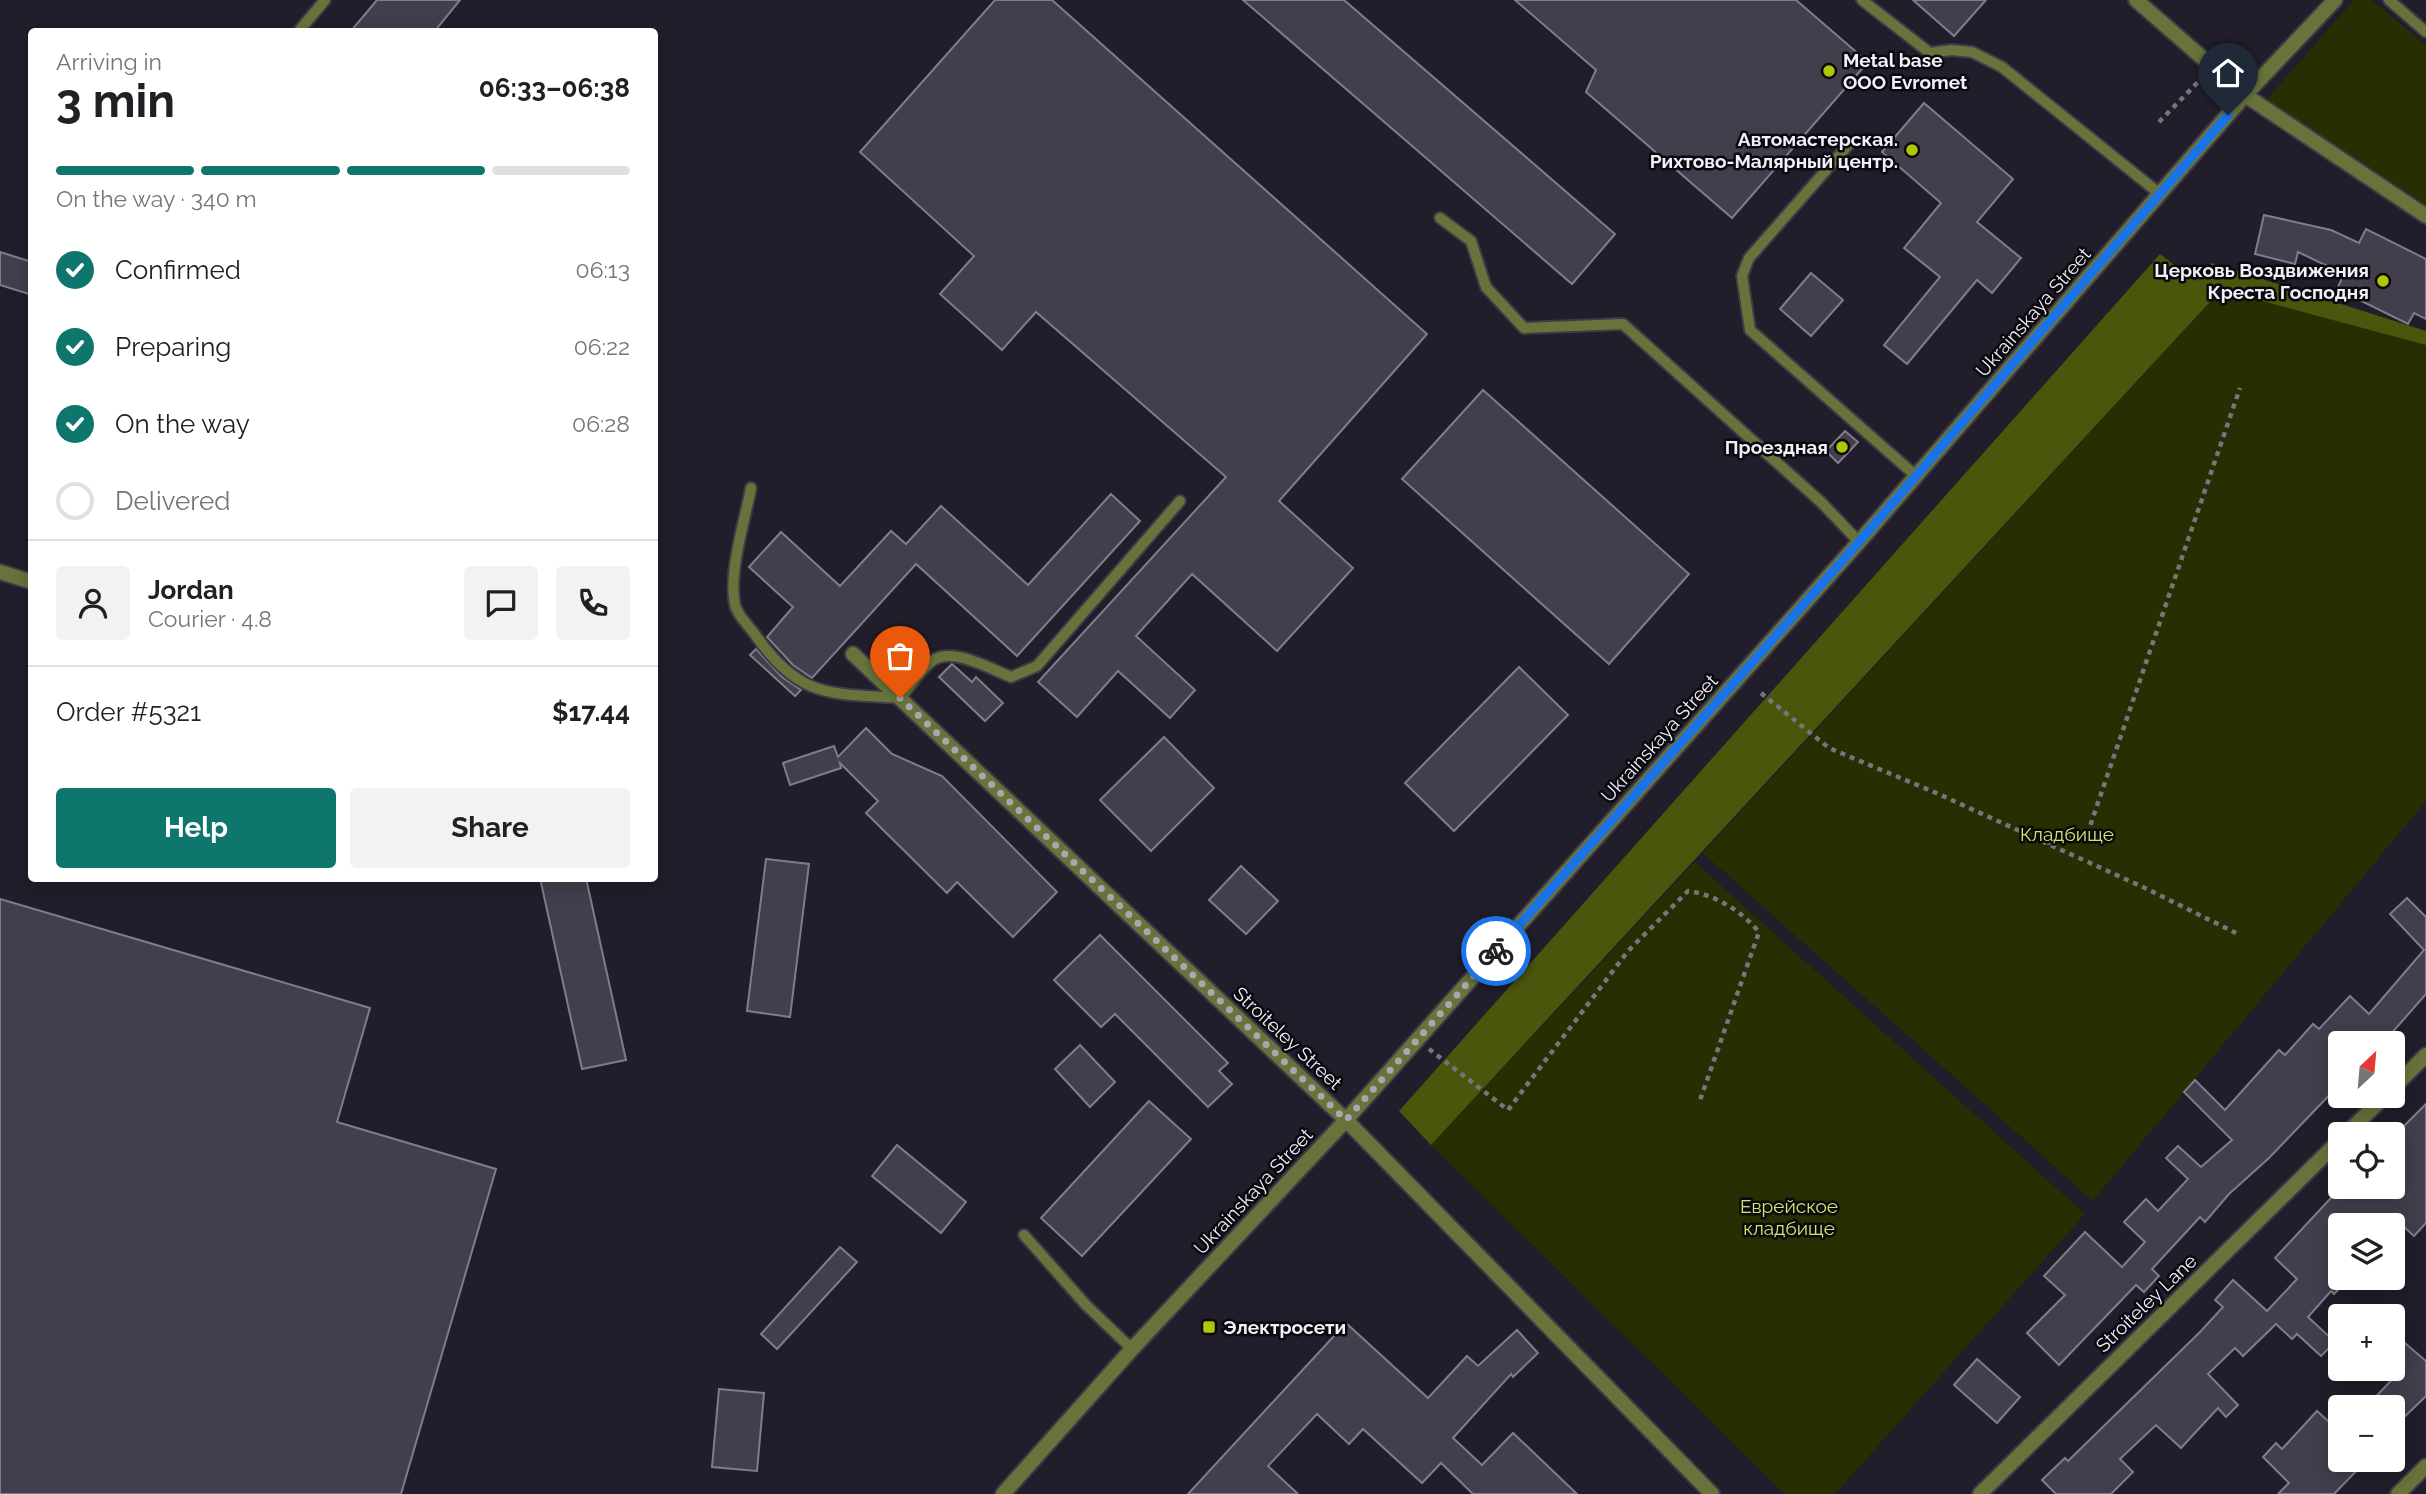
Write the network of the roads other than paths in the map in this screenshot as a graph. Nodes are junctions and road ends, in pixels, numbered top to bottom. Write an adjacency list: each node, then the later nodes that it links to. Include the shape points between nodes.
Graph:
1 (325, 0): 6 (lane)
2 (1862, 0): 10 (lane, via 1930,53 1972,52 2002,67)
3 (2136, 0): 8 (street)
4 (2335, 0): 8 (street, Ukrainskaya Street)
5 (2389, 0): 7 (lane)
6 (301, 28)
7 (2426, 32)
8 (2245, 95): 10 (street, Ukrainskaya Street); 11 (street)
9 (1850, 143): 13 (lane, via 1749,258 1742,275 1750,330)
10 (2160, 194): 13 (street, Ukrainskaya Street)
11 (2426, 216)
12 (1440, 218): 16 (lane, via 1471,241 1486,287 1524,328 1623,324 1822,503)
13 (1916, 476): 16 (street, Ukrainskaya Street)
14 (751, 488): 20 (lane, via 735,575 735,606 748,625 768,653 802,683 823,693)
15 (1180, 501): 20 (lane, via 1037,666 1011,677 965,659 933,659)
16 (1859, 542): 24 (street, Ukrainskaya Street)
17 (0, 572): 18 (street)
18 (28, 581)
19 (853, 654): 20 (street, Stroiteley Street)
20 (900, 698): 24 (street, Stroiteley Street)
21 (2426, 1055): 22 (street)
22 (2405, 1075)
23 (2373, 1108): 25 (street)
24 (1346, 1120): 28 (street, Ukrainskaya Street); 32 (street, Stroiteley Street)
25 (2358, 1122)
26 (2328, 1152): 33 (street, Stroiteley Lane)
27 (1024, 1235): 28 (lane)
28 (1132, 1349): 31 (street, Ukrainskaya Street)
29 (2426, 1466): 30 (street)
30 (2405, 1492)
31 (1003, 1494)
32 (1712, 1494)
33 (1980, 1494)

